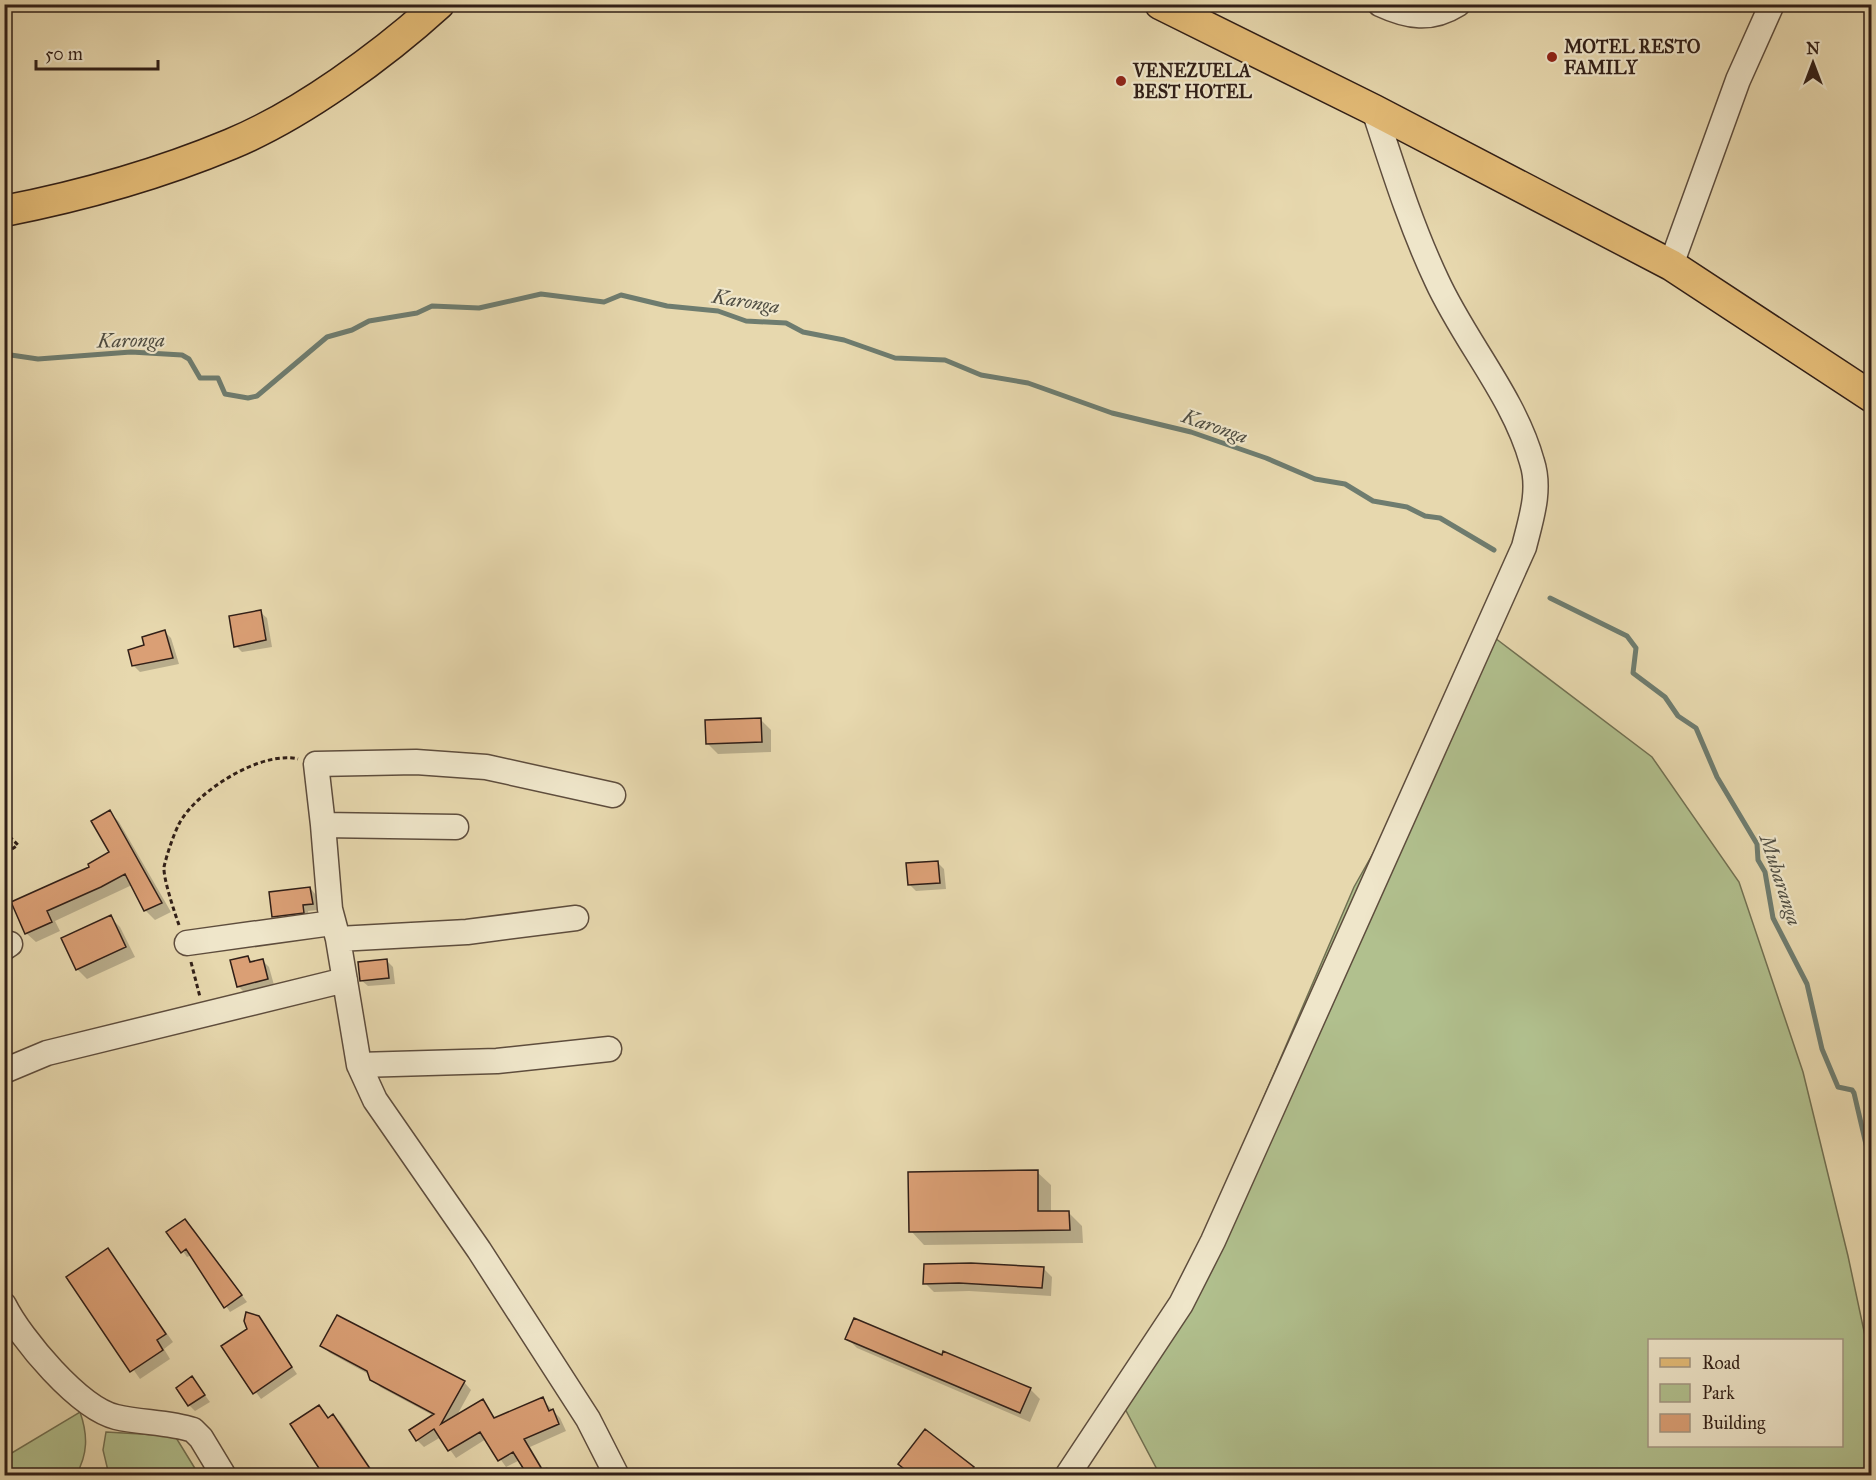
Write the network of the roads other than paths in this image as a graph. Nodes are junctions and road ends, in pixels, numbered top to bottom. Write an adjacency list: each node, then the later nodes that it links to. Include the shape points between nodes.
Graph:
1 (439, 4): 7 (main road, via 320,94 233,143 99,189)
2 (1160, 4): 6 (main road)
3 (1380, 4): 4 (street, via 1398,13 1421,17 1437,15)
4 (1458, 4)
5 (1772, 4): 8 (street, via 1738,80)
6 (1374, 110): 8 (main road); 23 (street, via 1437,282 1520,430 1533,463 1536,501 1524,547 1213,1241 1181,1304)
7 (4, 211)
8 (1671, 266): 9 (main road)
9 (1872, 397)
10 (613, 795): 11 (street, via 486,767 416,762 316,764)
11 (323, 825): 12 (street); 14 (street)
12 (456, 826)
13 (576, 918): 14 (street, via 477,931)
14 (335, 931): 15 (street); 16 (street)
15 (187, 943)
16 (345, 980): 18 (street); 19 (street, via 47,1053)
17 (609, 1049): 18 (street, via 496,1061)
18 (359, 1065): 22 (street, via 375,1101 479,1250 588,1419)
19 (4, 1071)
20 (4, 1305): 21 (street, via 46,1365 86,1400 113,1416 193,1430)
21 (224, 1476)
22 (617, 1476)
23 (1067, 1476)

